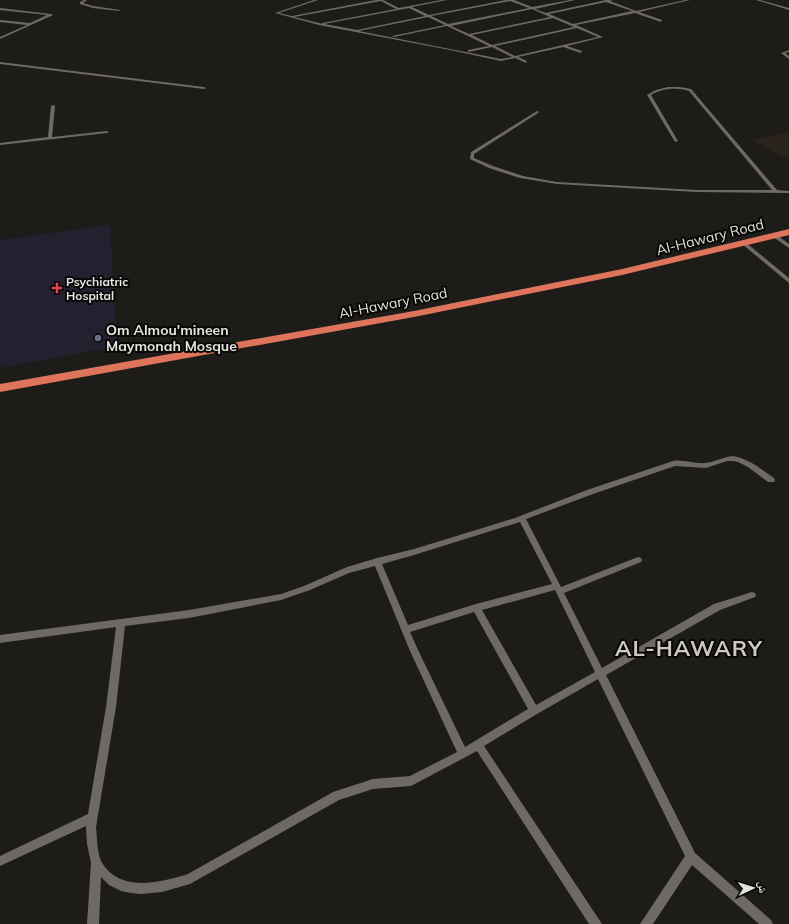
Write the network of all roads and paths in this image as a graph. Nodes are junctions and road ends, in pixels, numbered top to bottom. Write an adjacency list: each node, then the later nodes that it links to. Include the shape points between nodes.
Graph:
1 (86, 0): 19 (street, via 81,3)
2 (317, 0): 23 (street, via 276,13)
3 (381, 0): 17 (street); 23 (street)
4 (446, 0): 12 (street)
5 (511, 0): 15 (street); 22 (street)
6 (574, 0): 15 (street)
7 (612, 0): 10 (street)
8 (689, 0): 20 (street)
9 (757, 0): 18 (street)
10 (605, 1): 20 (street); 21 (street)
11 (417, 2): 12 (street)
12 (422, 4): 14 (street)
13 (789, 5): 18 (street)
14 (410, 7): 17 (street); 22 (street)
15 (532, 8): 21 (street); 29 (street)
16 (0, 9): 27 (street, via 51,15)
17 (399, 9): 28 (street)
18 (787, 9)
19 (119, 10)
20 (636, 12): 26 (street); 30 (street)
21 (545, 14): 24 (street)
22 (428, 16): 29 (street); 32 (street)
23 (290, 17): 28 (street)
24 (555, 17): 30 (street); 35 (street)
25 (0, 21): 27 (street)
26 (661, 21)
27 (31, 24): 34 (street)
28 (320, 24): 32 (street)
29 (448, 25): 35 (street); 36 (street)
30 (573, 25): 31 (street)
31 (578, 27): 38 (street); 39 (street, via 601,37)
32 (354, 30): 36 (street)
33 (0, 34): 34 (street)
34 (7, 35): 37 (street)
35 (469, 35): 38 (street)
36 (390, 37): 41 (street)
37 (0, 38)
38 (492, 46): 41 (street); 43 (street)
39 (564, 46): 42 (street); 43 (street)
40 (789, 51): 44 (street, via 783,53)
41 (466, 52): 43 (street, via 500,60)
42 (581, 52)
43 (515, 58): 45 (street)
44 (789, 58)
45 (526, 62)
46 (0, 63): 47 (street)
47 (204, 88)
48 (53, 106): 51 (street)
49 (537, 112): 54 (street, via 472,153 472,158 522,177 557,183 673,190)
50 (107, 132): 51 (street)
51 (50, 139): 53 (street)
52 (676, 141): 54 (street, via 649,95 658,91 683,88 690,90)
53 (0, 144)
54 (776, 192): 55 (street)
55 (789, 192)
56 (789, 226): 62 (highway, Al-Hawary Road, via 629,264)
57 (789, 232): 58 (highway, Al-Hawary Road)
58 (775, 236): 59 (highway, Al-Hawary Road); 60 (street)
59 (744, 243): 61 (street); 62 (highway, Al-Hawary Road, via 615,273)
60 (789, 246)
61 (789, 281)
62 (386, 316): 63 (highway, Al-Hawary Road); 64 (highway, Al-Hawary Road)
63 (0, 380)
64 (0, 388)
65 (771, 480): 66 (street, via 750,464 739,460 728,459 702,466 675,463)
66 (522, 518): 68 (street); 69 (street)
67 (638, 560): 69 (street)
68 (377, 561): 72 (street, via 347,570 281,597); 73 (street)
69 (558, 588): 71 (street); 75 (street)
70 (752, 595): 75 (street, via 717,607)
71 (476, 608): 73 (street); 76 (street)
72 (122, 623): 74 (street); 79 (street, via 111,707)
73 (405, 630): 78 (street)
74 (0, 639)
75 (600, 673): 76 (street); 80 (street)
76 (534, 711): 77 (street)
77 (478, 745): 78 (street); 84 (street)
78 (463, 754): 82 (street, via 411,781 373,784 337,796 190,879 168,886 120,886)
79 (92, 816): 81 (street); 82 (street, via 92,844)
80 (690, 857): 85 (street); 86 (street)
81 (0, 861)
82 (96, 863): 83 (street)
83 (93, 924)
84 (596, 924)
85 (646, 924)
86 (767, 924)

